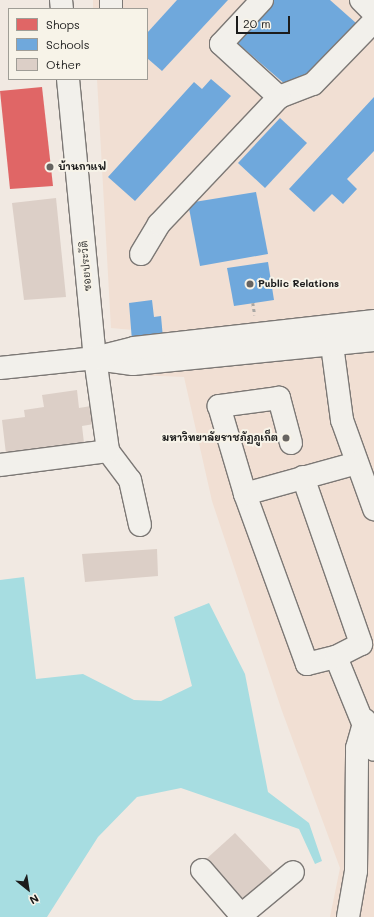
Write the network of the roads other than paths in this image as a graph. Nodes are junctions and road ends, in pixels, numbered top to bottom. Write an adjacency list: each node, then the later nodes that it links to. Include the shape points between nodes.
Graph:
1 (262, 0): 6 (street, via 221,44)
2 (361, 0): 3 (street)
3 (374, 13)
4 (374, 21): 6 (street, via 313,84)
5 (68, 80): 11 (street, ซอยประวัติ)
6 (279, 97): 7 (street, via 159,224)
7 (141, 254)
8 (374, 321): 9 (street)
9 (330, 336): 10 (street); 11 (street, via 133,364); 15 (street, via 342,420)
10 (374, 340)
11 (95, 358): 12 (street); 14 (street, ซอยประวัติ)
12 (0, 368)
13 (292, 443): 18 (street, via 279,398 219,406)
14 (108, 451): 16 (street); 20 (street, via 130,480)
15 (358, 463): 17 (street); 19 (street)
16 (0, 465)
17 (304, 477): 18 (street); 21 (street, via 361,644)
18 (245, 494): 21 (street, via 307,664)
19 (374, 509)
20 (140, 525)
21 (336, 657): 22 (street)
22 (369, 716): 23 (street); 27 (street, via 357,748 356,871)
23 (374, 750)
24 (202, 870): 26 (street)
25 (293, 872): 26 (street)
26 (240, 916)
27 (348, 917)

